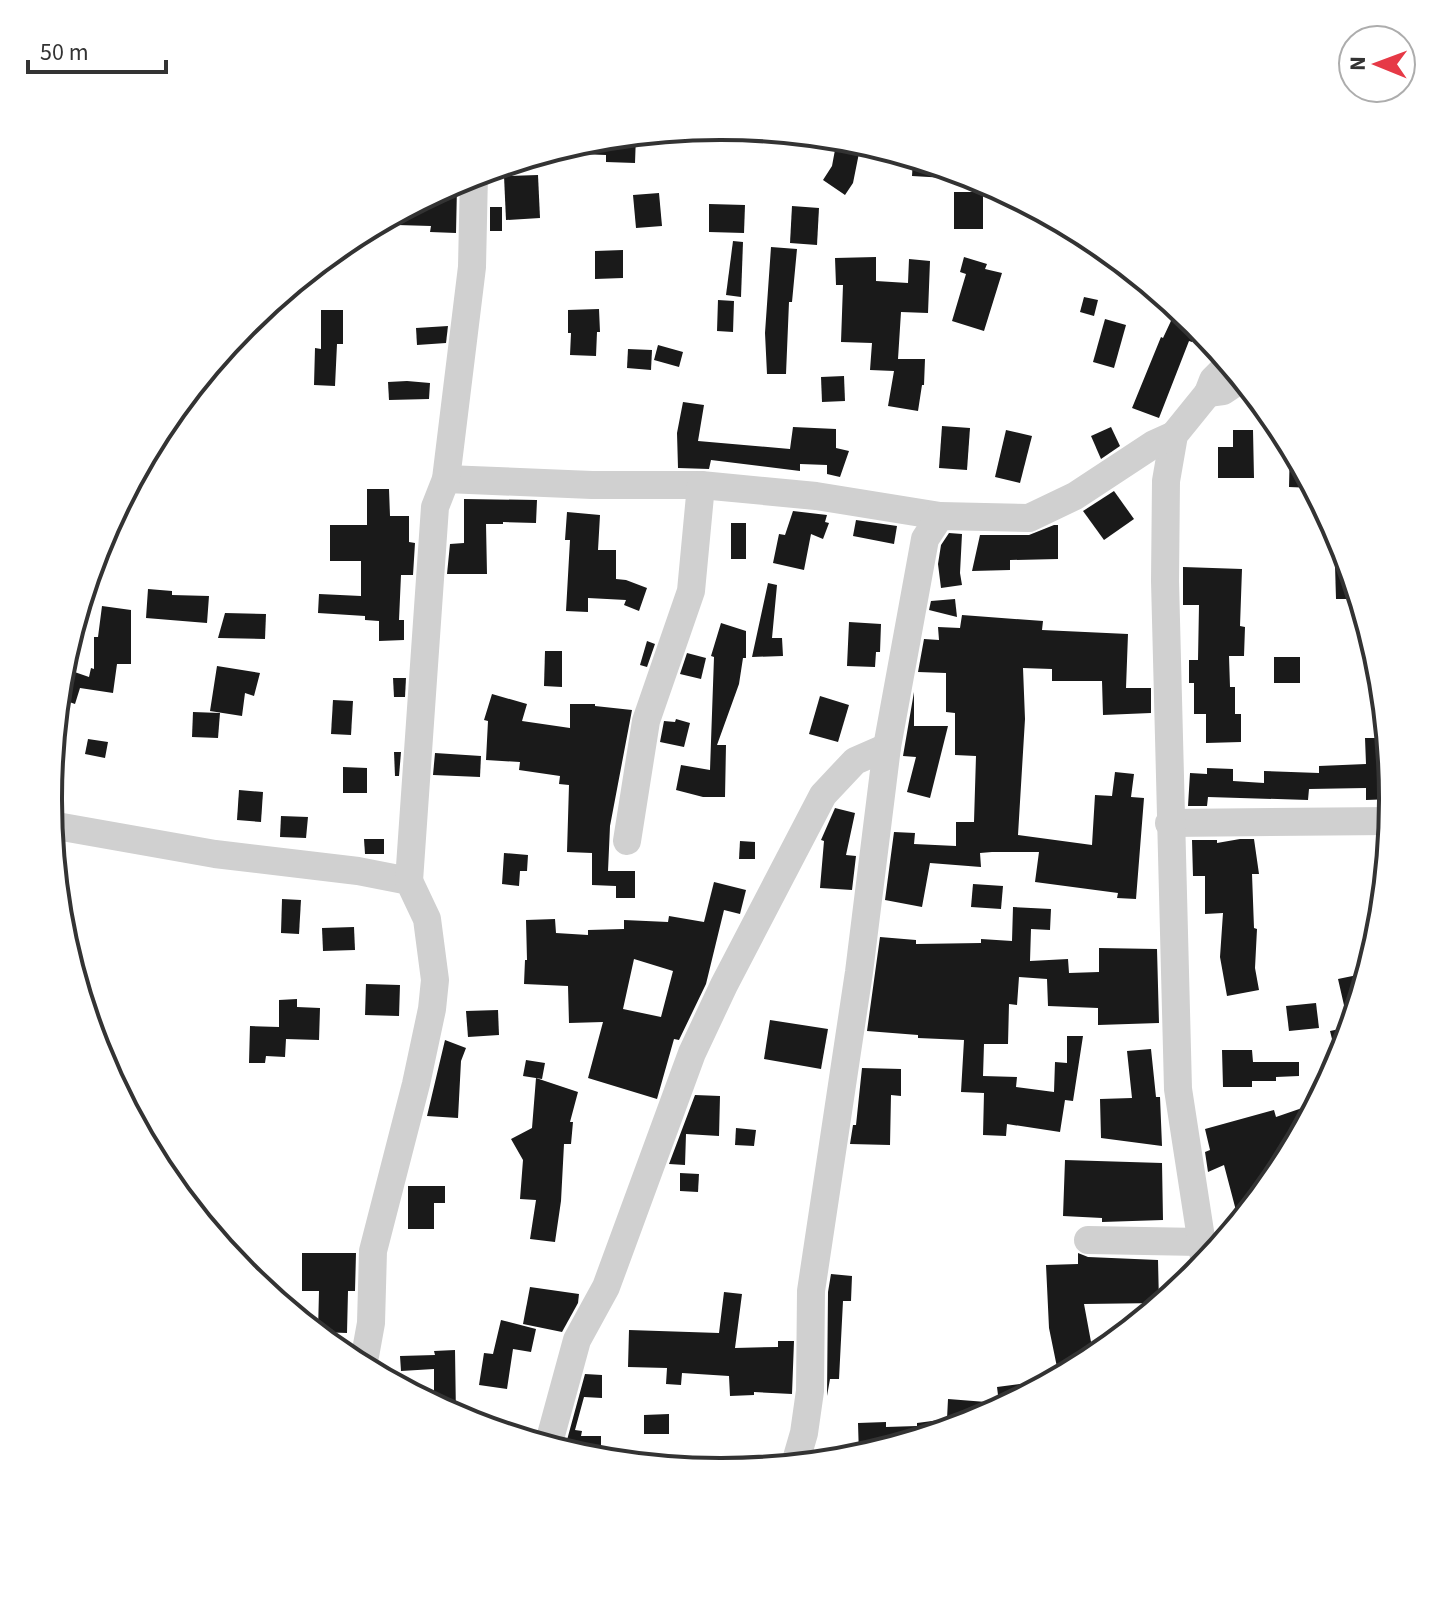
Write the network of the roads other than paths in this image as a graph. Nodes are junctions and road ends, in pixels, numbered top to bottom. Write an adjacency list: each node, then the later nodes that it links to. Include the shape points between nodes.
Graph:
1 (474, 189): 6 (street, via 472,267)
2 (1221, 372): 4 (street)
3 (1232, 385): 4 (street)
4 (1208, 393): 5 (street)
5 (1174, 435): 8 (street, via 1029,518); 11 (street, via 1166,481)
6 (446, 479): 7 (street); 14 (street, via 435,507)
7 (701, 485): 8 (street); 13 (street, via 691,591 646,721)
8 (940, 516): 9 (street, via 925,539)
9 (887, 747): 19 (street, via 855,761 823,795 724,985 692,1053 606,1287 577,1340); 20 (street, via 811,1291 810,1391)
10 (1378, 821): 11 (street)
11 (1169, 823): 16 (street, via 1178,1089)
12 (63, 827): 14 (street)
13 (627, 841)
14 (409, 881): 18 (street, via 427,919 435,980 416,1084 373,1251)
15 (1088, 1240): 17 (street)
16 (1202, 1248)
17 (1198, 1252)
18 (365, 1353)
19 (551, 1435)
20 (798, 1453)

